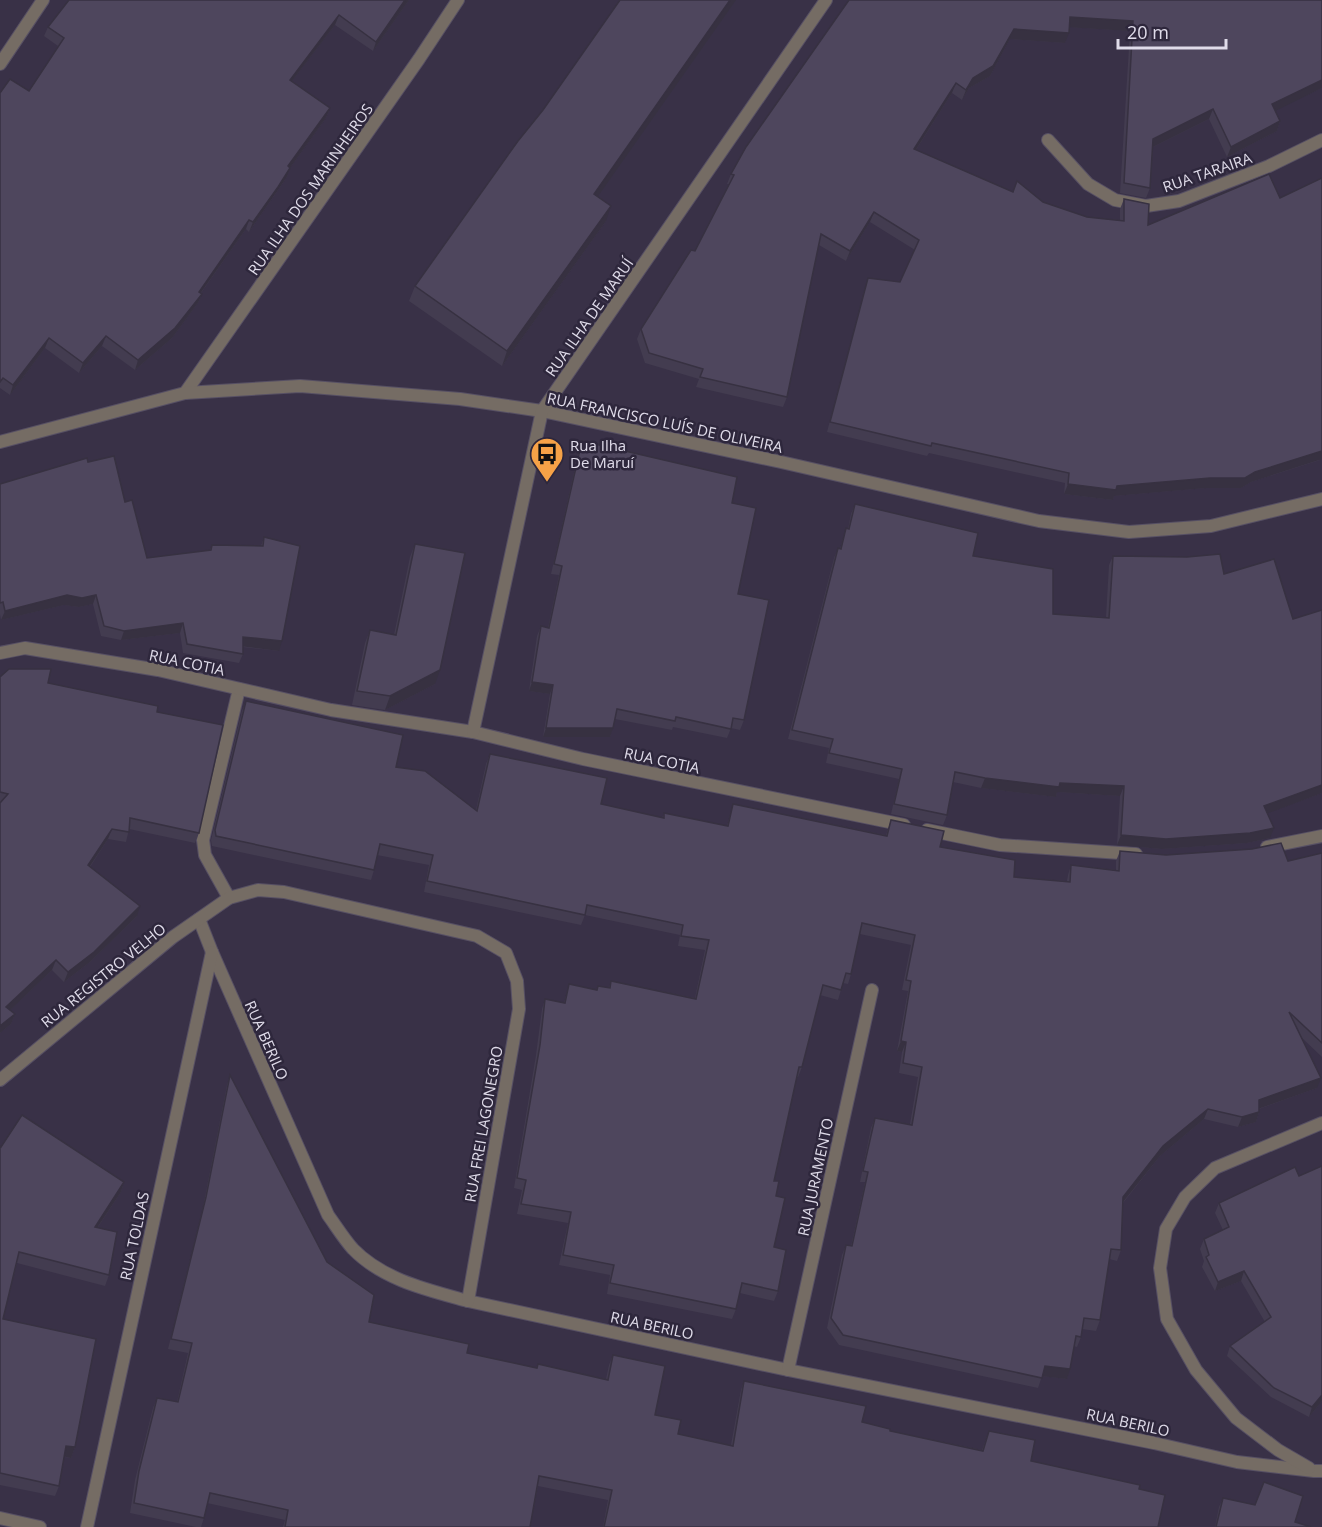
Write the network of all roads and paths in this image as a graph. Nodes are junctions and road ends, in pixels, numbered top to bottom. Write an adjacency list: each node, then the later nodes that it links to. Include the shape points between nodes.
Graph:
1 (43, 0): 4 (street)
2 (458, 0): 7 (street, RUA ILHA DOS MARINHEIROS)
3 (826, 0): 8 (street, RUA ILHA DE MARUÍ)
4 (0, 63)
5 (1048, 140): 6 (street, RUA TARAIRA, via 1088,184 1115,200 1146,206 1179,201 1269,166)
6 (1322, 140)
7 (185, 393): 8 (street, RUA FRANCISCO LUÍS DE OLIVEIRA, via 300,386 460,399); 9 (street, RUA FRANCISCO LUÍS DE OLIVEIRA)
8 (542, 411): 10 (street, RUA FRANCISCO LUÍS DE OLIVEIRA, via 1039,521 1129,532 1211,526); 13 (street, RUA ILHA DE MARUÍ)
9 (0, 442)
10 (1322, 499)
11 (0, 653): 12 (street, RUA COTIA, via 25,648 158,670)
12 (239, 689): 13 (street, RUA COTIA, via 331,710); 17 (street, via 203,840 205,855)
13 (473, 732): 16 (street, RUA COTIA, via 583,759 1000,845)
14 (1322, 836): 15 (street)
15 (1258, 849)
16 (1151, 856)
17 (229, 898): 18 (street, RUA REGISTRO VELHO); 20 (street, RUA REGISTRO VELHO, via 258,890 284,892 477,936)
18 (199, 919): 19 (street, RUA BERILO); 22 (street, RUA REGISTRO VELHO)
19 (212, 952): 24 (street, RUA BERILO, via 328,1215 354,1250 388,1275); 29 (street, RUA TOLDAS)
20 (506, 953): 24 (street, RUA FREI LAGONEGRO, via 518,981 519,1009)
21 (872, 990): 25 (street, RUA JURAMENTO)
22 (0, 1080)
23 (1322, 1123): 26 (street, via 1215,1168 1185,1197 1166,1229 1160,1268 1167,1319 1196,1371 1236,1418 1278,1450)
24 (468, 1301): 25 (street, RUA BERILO)
25 (788, 1370): 26 (street, RUA BERILO, via 1237,1462)
26 (1319, 1473)
27 (0, 1518): 28 (street)
28 (40, 1527)
29 (87, 1527)

